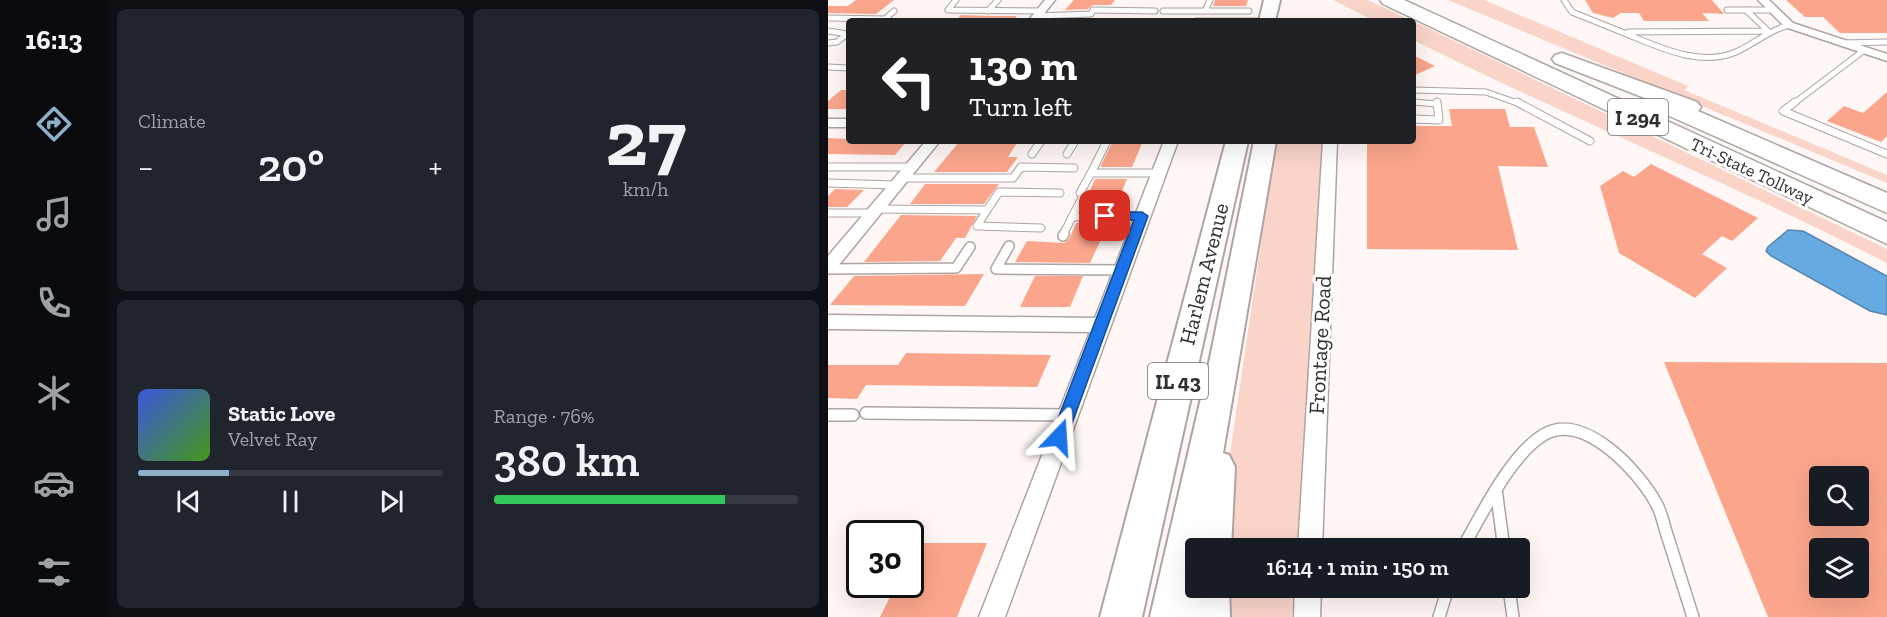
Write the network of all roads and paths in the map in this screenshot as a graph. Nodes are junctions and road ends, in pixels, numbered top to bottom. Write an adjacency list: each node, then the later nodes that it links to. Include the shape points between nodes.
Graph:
1 (956, 0): 14 (lane, via 948,10)
2 (998, 0): 14 (lane)
3 (1050, 0): 19 (street)
4 (1210, 0): 17 (lane)
5 (1272, 0): 23 (main road)
6 (1389, 0): 70 (highway, Tri-State Tollway / I 294)
7 (1427, 0): 35 (highway, Tri-State Tollway / I 294)
8 (1564, 0): 29 (lane, via 1572,12)
9 (1763, 0): 13 (street)
10 (894, 10): 22 (lane)
11 (1727, 10): 12 (lane)
12 (1746, 10): 13 (lane); 26 (lane)
13 (1774, 10): 24 (street)
14 (988, 11): 19 (lane)
15 (1155, 11): 19 (lane, via 1093,10 1079,16)
16 (1163, 11): 17 (lane)
17 (1205, 11): 18 (lane)
18 (1249, 11)
19 (1037, 16)
20 (828, 18): 21 (lane)
21 (846, 18)
22 (886, 18)
23 (1267, 18)
24 (1790, 25): 26 (lane); 32 (street)
25 (828, 31): 27 (lane)
26 (1768, 32): 29 (lane, via 1632,30); 29 (lane, via 1736,52 1711,57 1674,52)
27 (846, 34)
28 (846, 35): 31 (lane)
29 (1629, 35)
30 (1887, 42): 32 (lane)
31 (828, 43)
32 (1839, 43): 33 (street)
33 (1863, 51): 34 (street); 54 (lane, via 1783,111)
34 (1887, 58)
35 (1562, 60): 61 (highway, via 1660,95); 63 (highway, Tri-State Tollway / I 294)
36 (828, 68): 37 (lane)
37 (846, 68)
38 (1416, 90): 43 (lane, via 1486,92 1509,98)
39 (1416, 102): 40 (lane, via 1437,102 1439,120)
40 (1416, 119)
41 (828, 123): 42 (street)
42 (846, 123)
43 (1590, 141)
44 (930, 144): 59 (street)
45 (1039, 144): 52 (lane)
46 (1073, 144): 53 (lane)
47 (1106, 144): 57 (lane)
48 (1170, 144): 58 (street)
49 (1235, 144): 93 (main road, Harlem Avenue / IL 43)
50 (1264, 144): 78 (main road, Harlem Avenue / IL 43)
51 (1330, 144): 85 (street, Frontage Road)
52 (1032, 154)
53 (1067, 154)
54 (1887, 154)
55 (828, 167): 59 (lane)
56 (1074, 168): 59 (lane, via 1021,167 1013,178)
57 (1091, 173): 58 (lane); 68 (lane)
58 (1157, 173): 67 (street)
59 (903, 176): 60 (lane); 65 (street)
60 (828, 183)
61 (1887, 190)
62 (1060, 193): 64 (lane, via 999,192)
63 (1887, 204)
64 (987, 210): 65 (lane); 69 (lane, via 977,226)
65 (874, 211): 66 (lane); 74 (street)
66 (828, 213)
67 (1142, 216): 68 (lane); 75 (street)
68 (1072, 217): 71 (lane)
69 (1041, 228)
70 (1887, 234)
71 (1063, 236)
72 (1009, 246): 75 (lane, via 996,269)
73 (970, 247): 74 (lane, via 956,268)
74 (828, 268)
75 (1121, 270): 77 (street)
76 (828, 322): 77 (street)
77 (1101, 325): 82 (street)
78 (1223, 368): 84 (main road); 94 (main road, Harlem Avenue / IL 43)
79 (866, 413): 82 (lane)
80 (828, 415): 81 (lane)
81 (853, 415)
82 (1068, 415): 92 (street)
83 (1496, 488): 86 (lane); 87 (lane); 99 (lane, via 1545,434 1567,429 1591,437 1622,458 1657,504)
84 (1213, 538)
85 (1311, 538)
86 (1468, 538)
87 (1503, 538)
88 (1209, 598): 95 (main road)
89 (1308, 598): 96 (street)
90 (1445, 598): 97 (lane)
91 (1510, 598): 98 (lane)
92 (992, 617)
93 (1121, 617)
94 (1171, 617)
95 (1209, 617)
96 (1307, 617)
97 (1440, 617)
98 (1513, 617)
99 (1693, 617)

